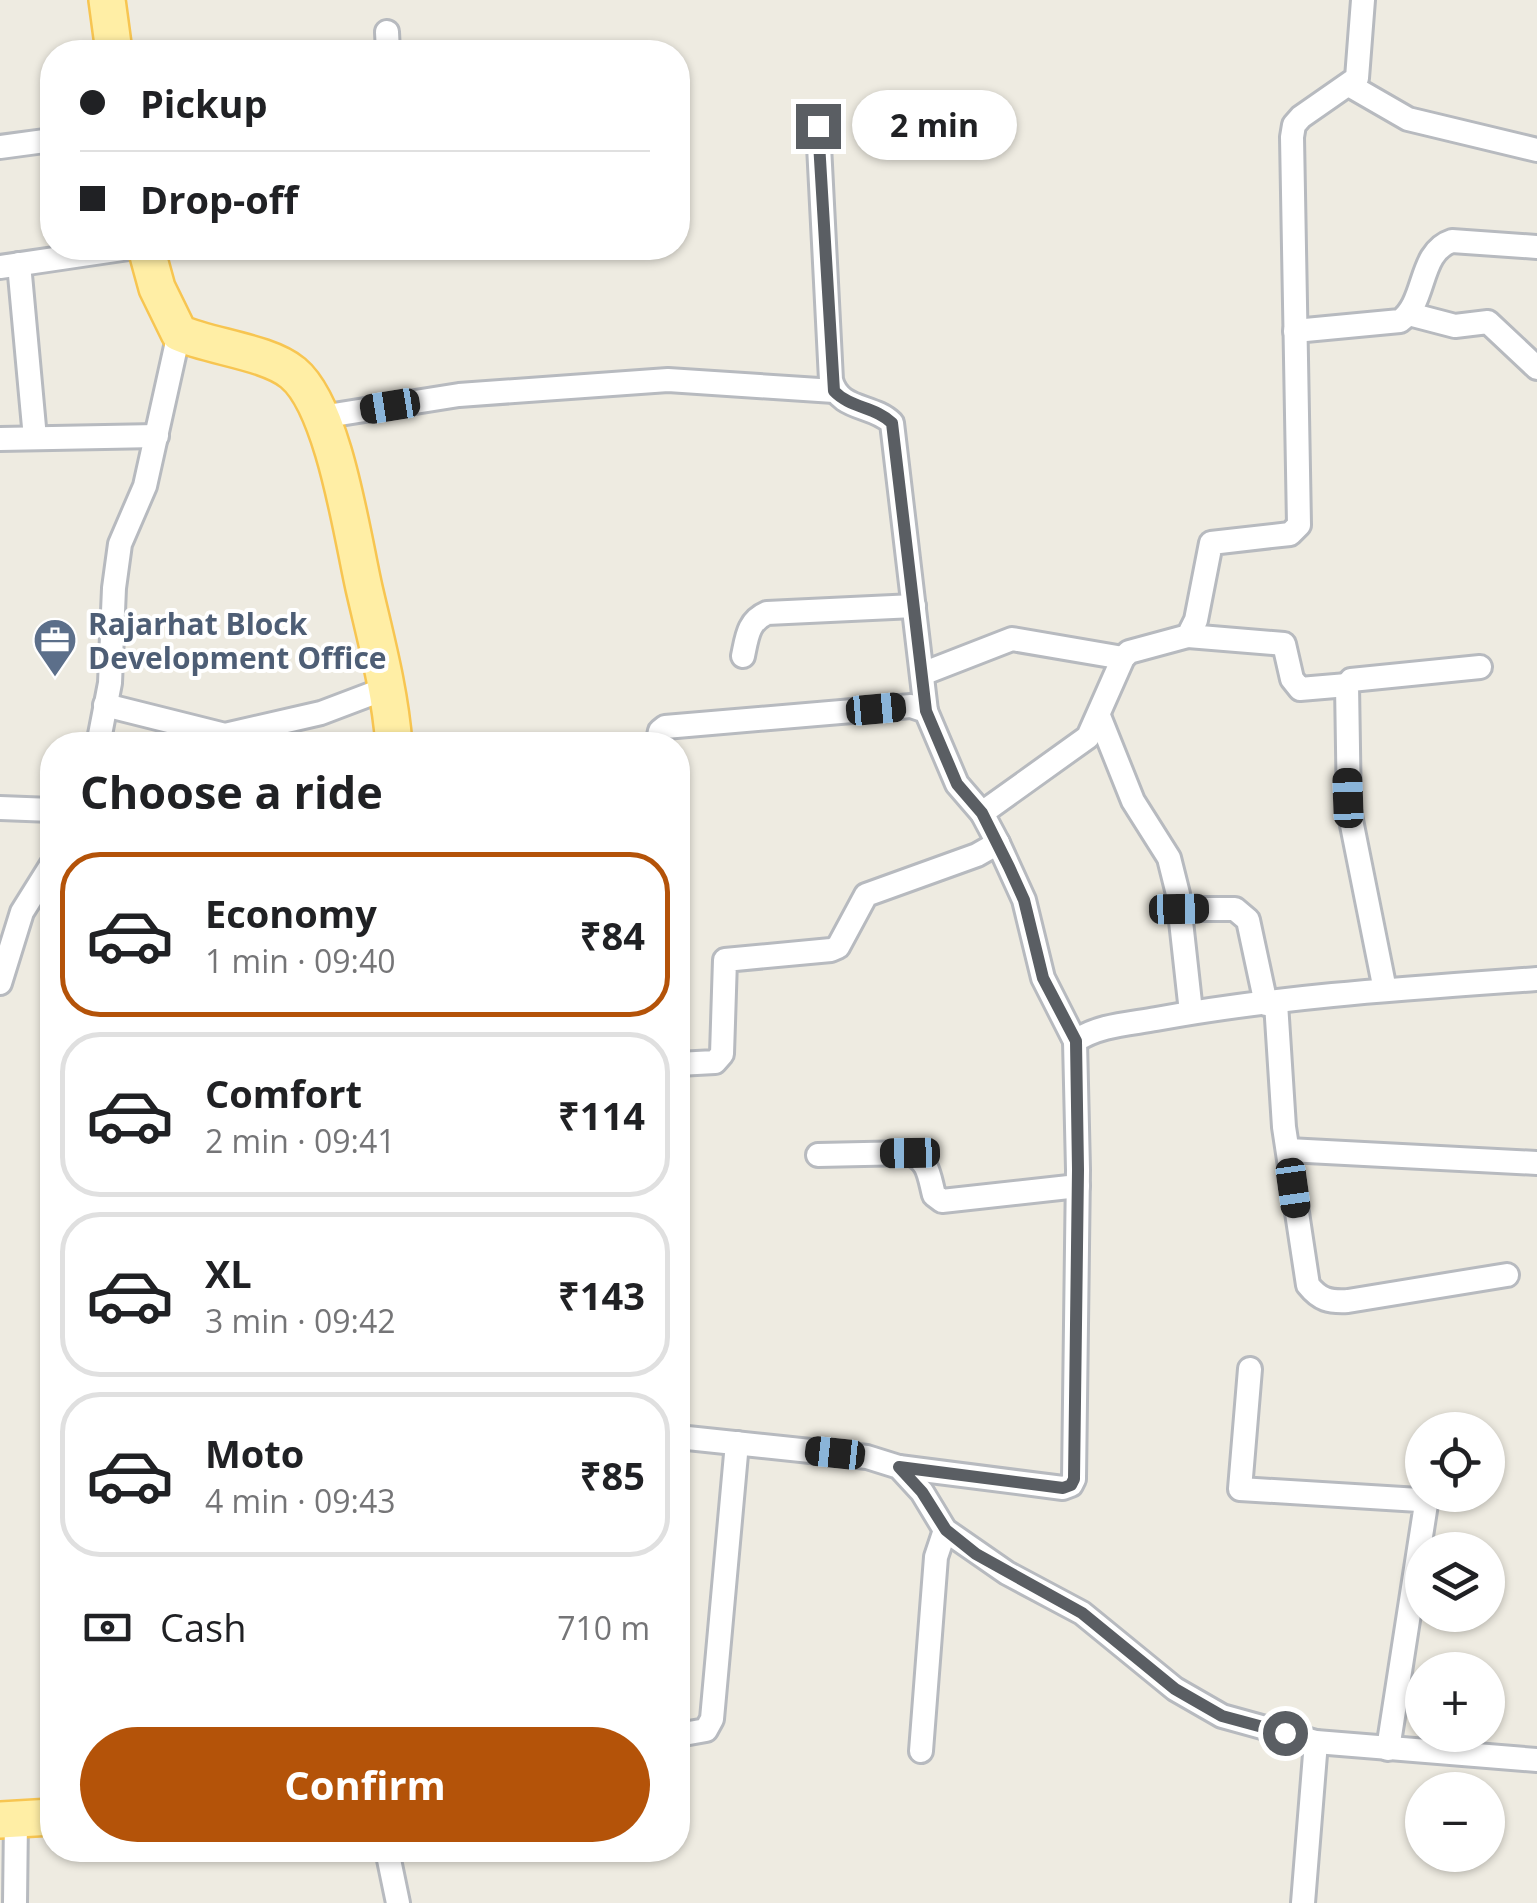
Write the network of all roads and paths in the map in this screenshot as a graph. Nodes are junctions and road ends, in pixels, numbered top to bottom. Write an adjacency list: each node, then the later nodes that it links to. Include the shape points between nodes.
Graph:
1 (107, 0): 3 (main road)
2 (1364, 0): 4 (street, via 1360,69)
3 (112, 40)
4 (1349, 85): 8 (street, via 1408,119); 14 (street, via 1294,124)
5 (818, 126): 17 (street)
6 (40, 142): 7 (street)
7 (0, 147)
8 (1537, 150)
9 (1537, 247): 13 (street, via 1440,245)
10 (53, 260): 12 (street)
11 (152, 260): 15 (main road)
12 (9, 265): 20 (street)
13 (1410, 314): 14 (street, via 1400,321); 16 (street, via 1455,326 1488,322)
14 (1295, 331): 23 (street, via 1299,525 1290,534 1210,543)
15 (178, 332): 18 (main road, via 294,373); 19 (street)
16 (1537, 368)
17 (834, 391): 18 (street, via 668,380 459,395); 22 (street, via 892,423)
18 (321, 417): 29 (main road)
19 (157, 436): 20 (street); 30 (street, via 120,544)
20 (35, 438): 21 (street)
21 (0, 439)
22 (914, 606): 24 (street, via 767,613 748,630); 27 (street)
23 (1188, 636): 25 (street); 28 (street, via 1284,644 1300,688)
24 (742, 656)
25 (1122, 658): 27 (street, via 1012,639); 32 (street)
26 (1480, 667): 28 (street)
27 (922, 674): 31 (street)
28 (1346, 685): 46 (street, via 1349,810)
29 (387, 688): 35 (street, via 321,713); 36 (main road)
30 (105, 704): 33 (street); 34 (street)
31 (926, 711): 37 (street, via 911,706); 40 (street, via 957,784)
32 (1099, 716): 40 (street, via 1088,737); 43 (street, via 1133,801 1168,858)
33 (100, 732)
34 (213, 732)
35 (238, 732)
36 (392, 732)
37 (660, 732)
38 (0, 808): 39 (street)
39 (40, 810)
40 (982, 813): 41 (street)
41 (998, 843): 49 (street, via 1024,900 1043,978); 50 (street, via 866,894 831,950 725,960 720,1059)
42 (40, 883): 45 (street, via 22,912)
43 (1179, 909): 47 (street, via 1241,912); 48 (street)
44 (1537, 979): 46 (street)
45 (0, 982)
46 (1385, 990): 47 (street)
47 (1271, 1004): 48 (street); 51 (street)
48 (1191, 1012): 49 (street, via 1094,1030)
49 (1076, 1041): 54 (street)
50 (690, 1063)
51 (1288, 1150): 53 (street); 55 (street, via 1308,1285 1316,1295 1348,1301)
52 (818, 1155): 54 (street, via 910,1153 922,1158 942,1201)
53 (1537, 1163)
54 (1078, 1186): 59 (street, via 1071,1485)
55 (1508, 1275)
56 (1250, 1370): 63 (street, via 1240,1489 1426,1504)
57 (690, 1438): 58 (street)
58 (737, 1443): 59 (street, via 867,1457); 61 (street, via 712,1718 706,1730)
59 (899, 1467): 60 (street)
60 (946, 1530): 62 (street, via 1082,1613 1206,1707); 64 (street, via 936,1557)
61 (690, 1733)
62 (1316, 1742): 63 (street); 71 (street)
63 (1388, 1748): 65 (street)
64 (922, 1751)
65 (1537, 1760)
66 (40, 1818): 67 (main road)
67 (8, 1820): 69 (street)
68 (389, 1862): 70 (street)
69 (15, 1903)
70 (398, 1903)
71 (1303, 1903)

